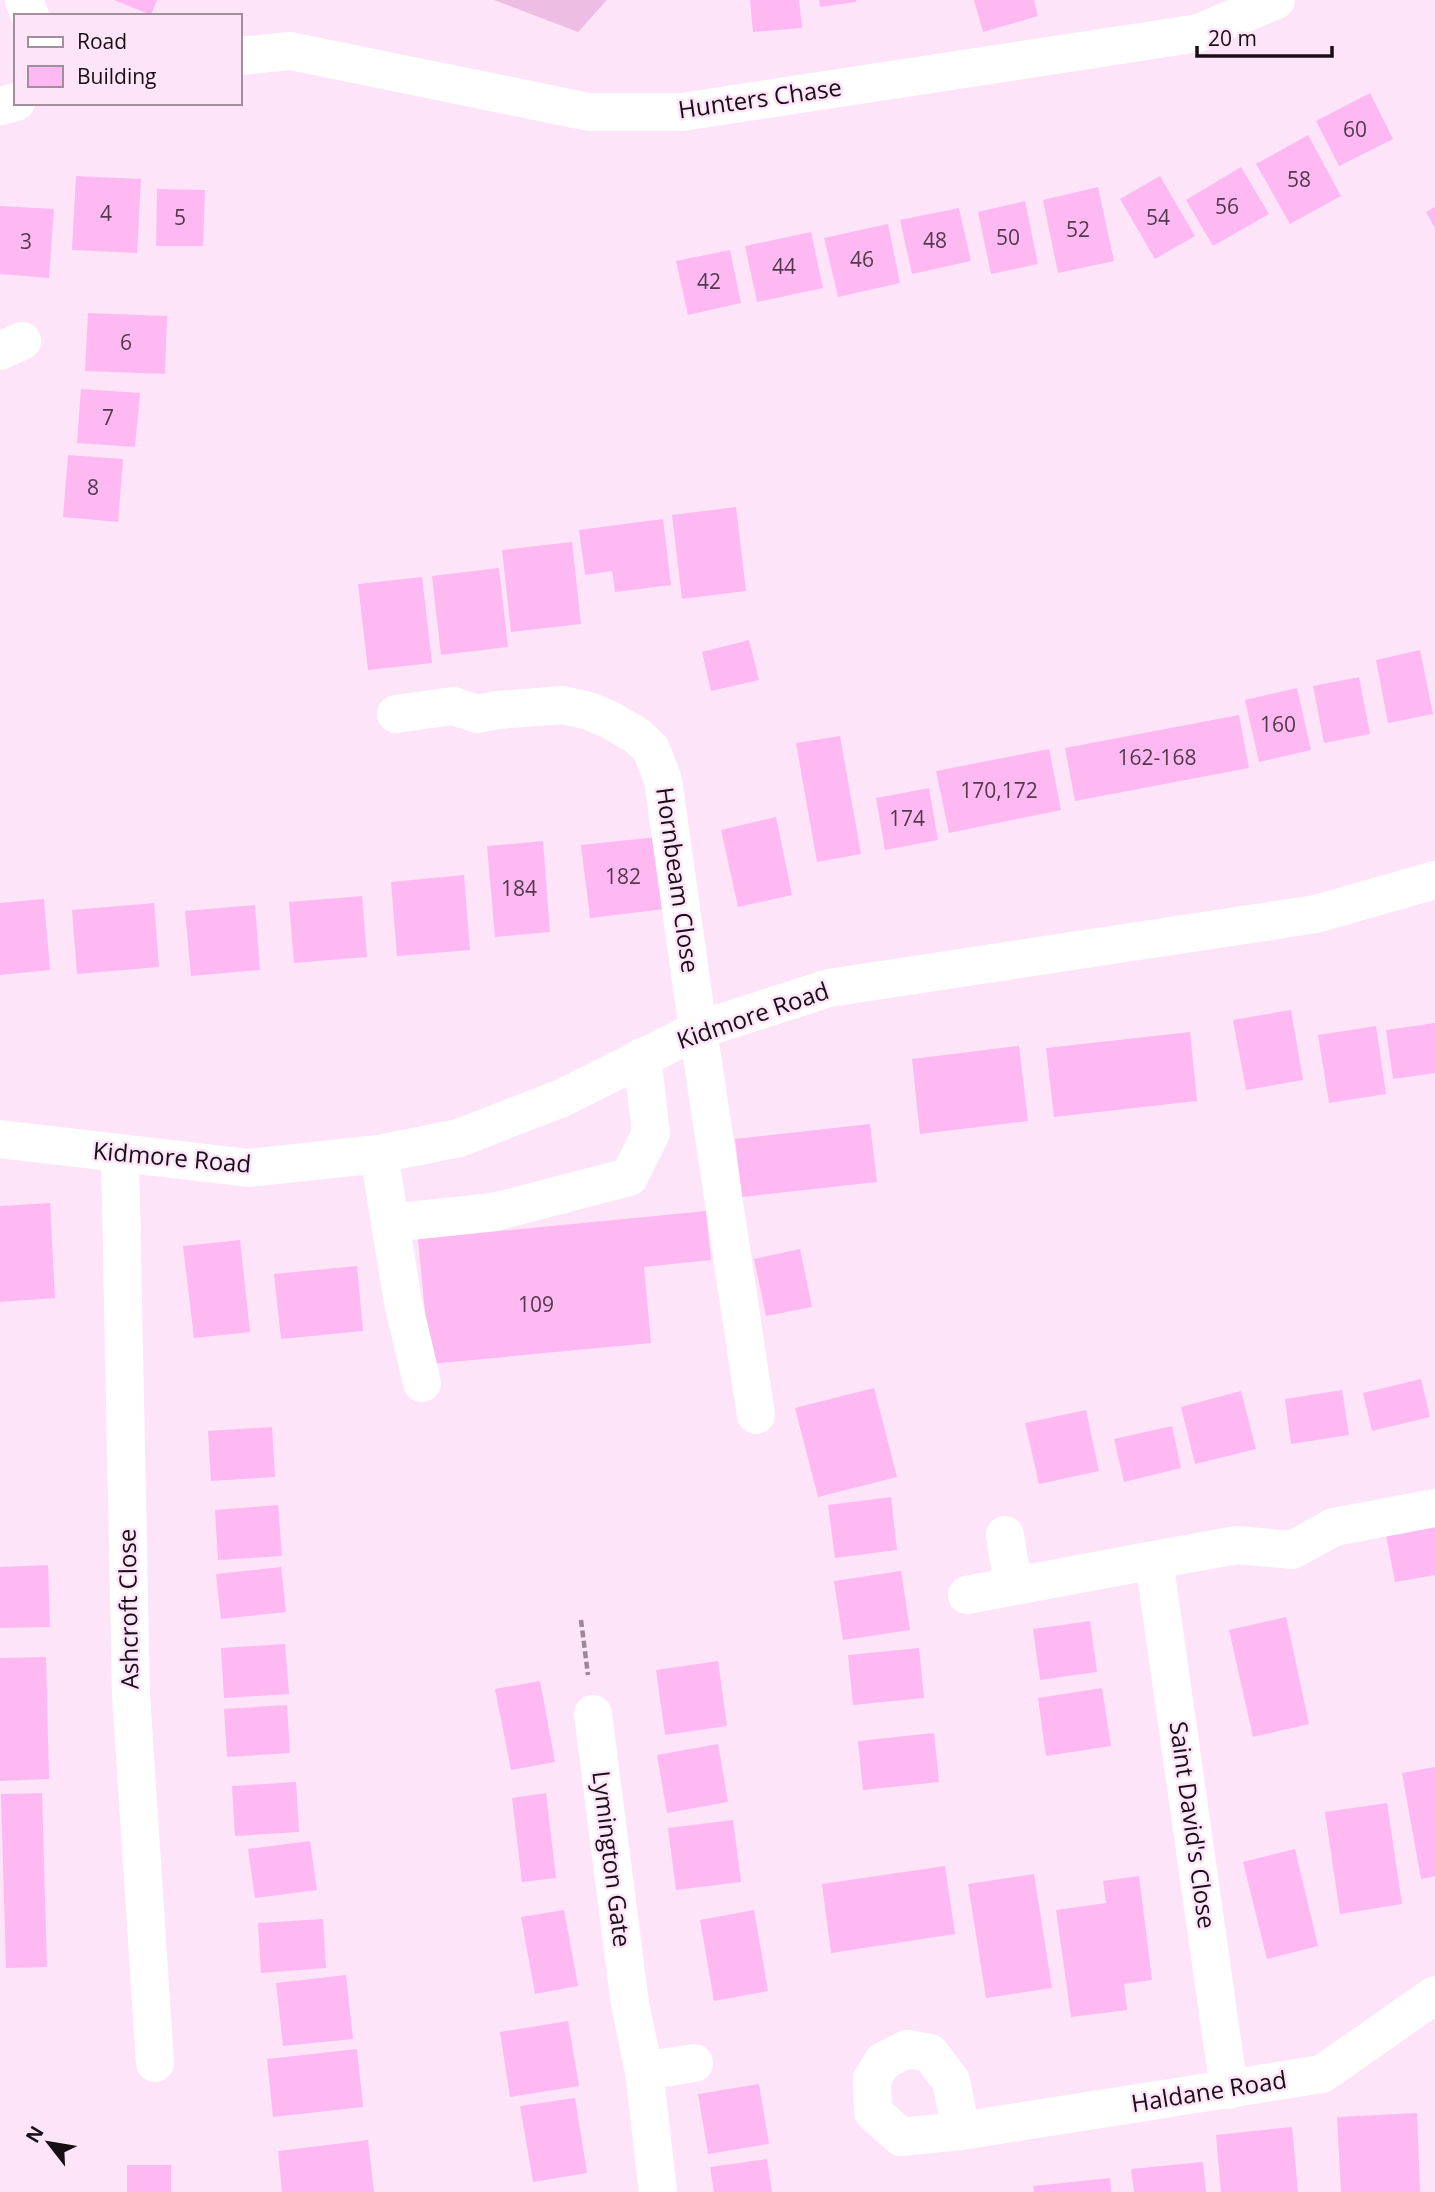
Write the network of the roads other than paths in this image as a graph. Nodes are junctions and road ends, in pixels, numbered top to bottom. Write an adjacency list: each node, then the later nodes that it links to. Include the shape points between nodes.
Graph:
1 (1276, 0): 2 (street, Hunters Chase, via 1199,33 682,112 589,112 290,51)
2 (242, 56)
3 (396, 714): 5 (street, Hornbeam Close, via 453,706 477,714 563,705 610,720 651,749 663,780)
4 (1435, 880): 5 (street, Kidmore Road, via 1315,914 829,988)
5 (698, 1030): 6 (street, Kidmore Road); 12 (street, Hornbeam Close)
6 (642, 1058): 9 (street, Kidmore Road, via 562,1098 459,1138); 10 (street, via 652,1133 629,1177 494,1212)
7 (0, 1139): 8 (street, Kidmore Road)
8 (120, 1154): 9 (street, Kidmore Road, via 249,1168); 20 (street, Ashcroft Close, via 131,1694)
9 (379, 1154): 10 (street)
10 (390, 1223): 11 (street)
11 (422, 1384)
12 (756, 1415)
13 (1435, 1508): 15 (street, via 1334,1527 1292,1550 1237,1545)
14 (1004, 1535): 16 (street)
15 (1154, 1560): 16 (street); 23 (street, Saint David's Close)
16 (1013, 1585): 17 (street)
17 (967, 1595)
18 (593, 1714): 22 (street, Lymington Gate, via 630,2004)
19 (1435, 1995): 23 (street, Haldane Road, via 1322,2074)
20 (155, 2063)
21 (694, 2063): 22 (street)
22 (644, 2071): 25 (street, Lymington Gate)
23 (1229, 2090): 24 (street, Haldane Road)
24 (961, 2131)
25 (658, 2192)

